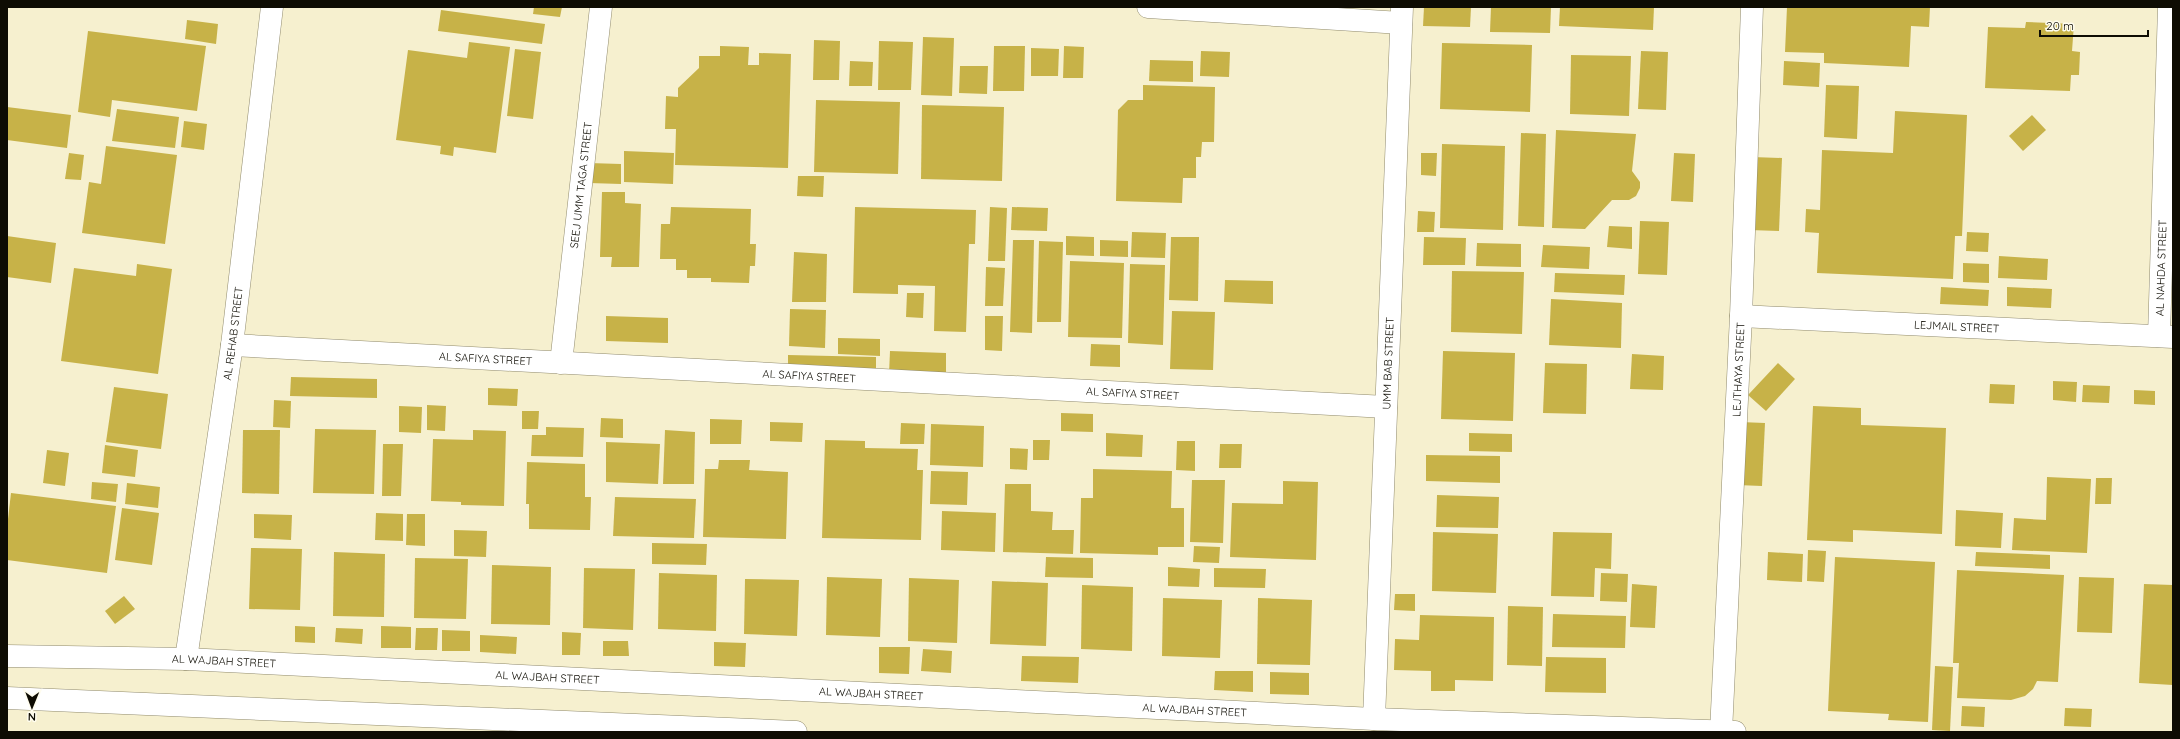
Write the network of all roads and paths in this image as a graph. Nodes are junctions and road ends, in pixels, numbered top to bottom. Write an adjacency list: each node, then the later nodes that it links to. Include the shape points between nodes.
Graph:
1 (272, 7): 9 (street, AL REHAB STREET)
2 (601, 7): 10 (street, SEEJ UMM TAGA STREET)
3 (1148, 7): 6 (street)
4 (1752, 7): 7 (street, LEJTHAYA STREET)
5 (2169, 7): 8 (street, AL NAHDA STREET)
6 (1402, 15): 11 (street, UMM BAB STREET)
7 (1741, 316): 8 (street, LEJMAIL STREET); 17 (street, LEJTHAYA STREET)
8 (2166, 337)
9 (232, 345): 10 (street, AL SAFIYA STREET); 13 (street, AL REHAB STREET)
10 (561, 363): 11 (street, AL SAFIYA STREET)
11 (1386, 406): 15 (street, UMM BAB STREET)
12 (7, 656): 13 (street, AL WAJBAH STREET)
13 (186, 659): 15 (street, AL WAJBAH STREET)
14 (7, 698): 16 (street)
15 (1374, 719): 17 (street, AL WAJBAH STREET)
16 (796, 732)
17 (1721, 732): 18 (street, AL WAJBAH STREET)
18 (1735, 732)

